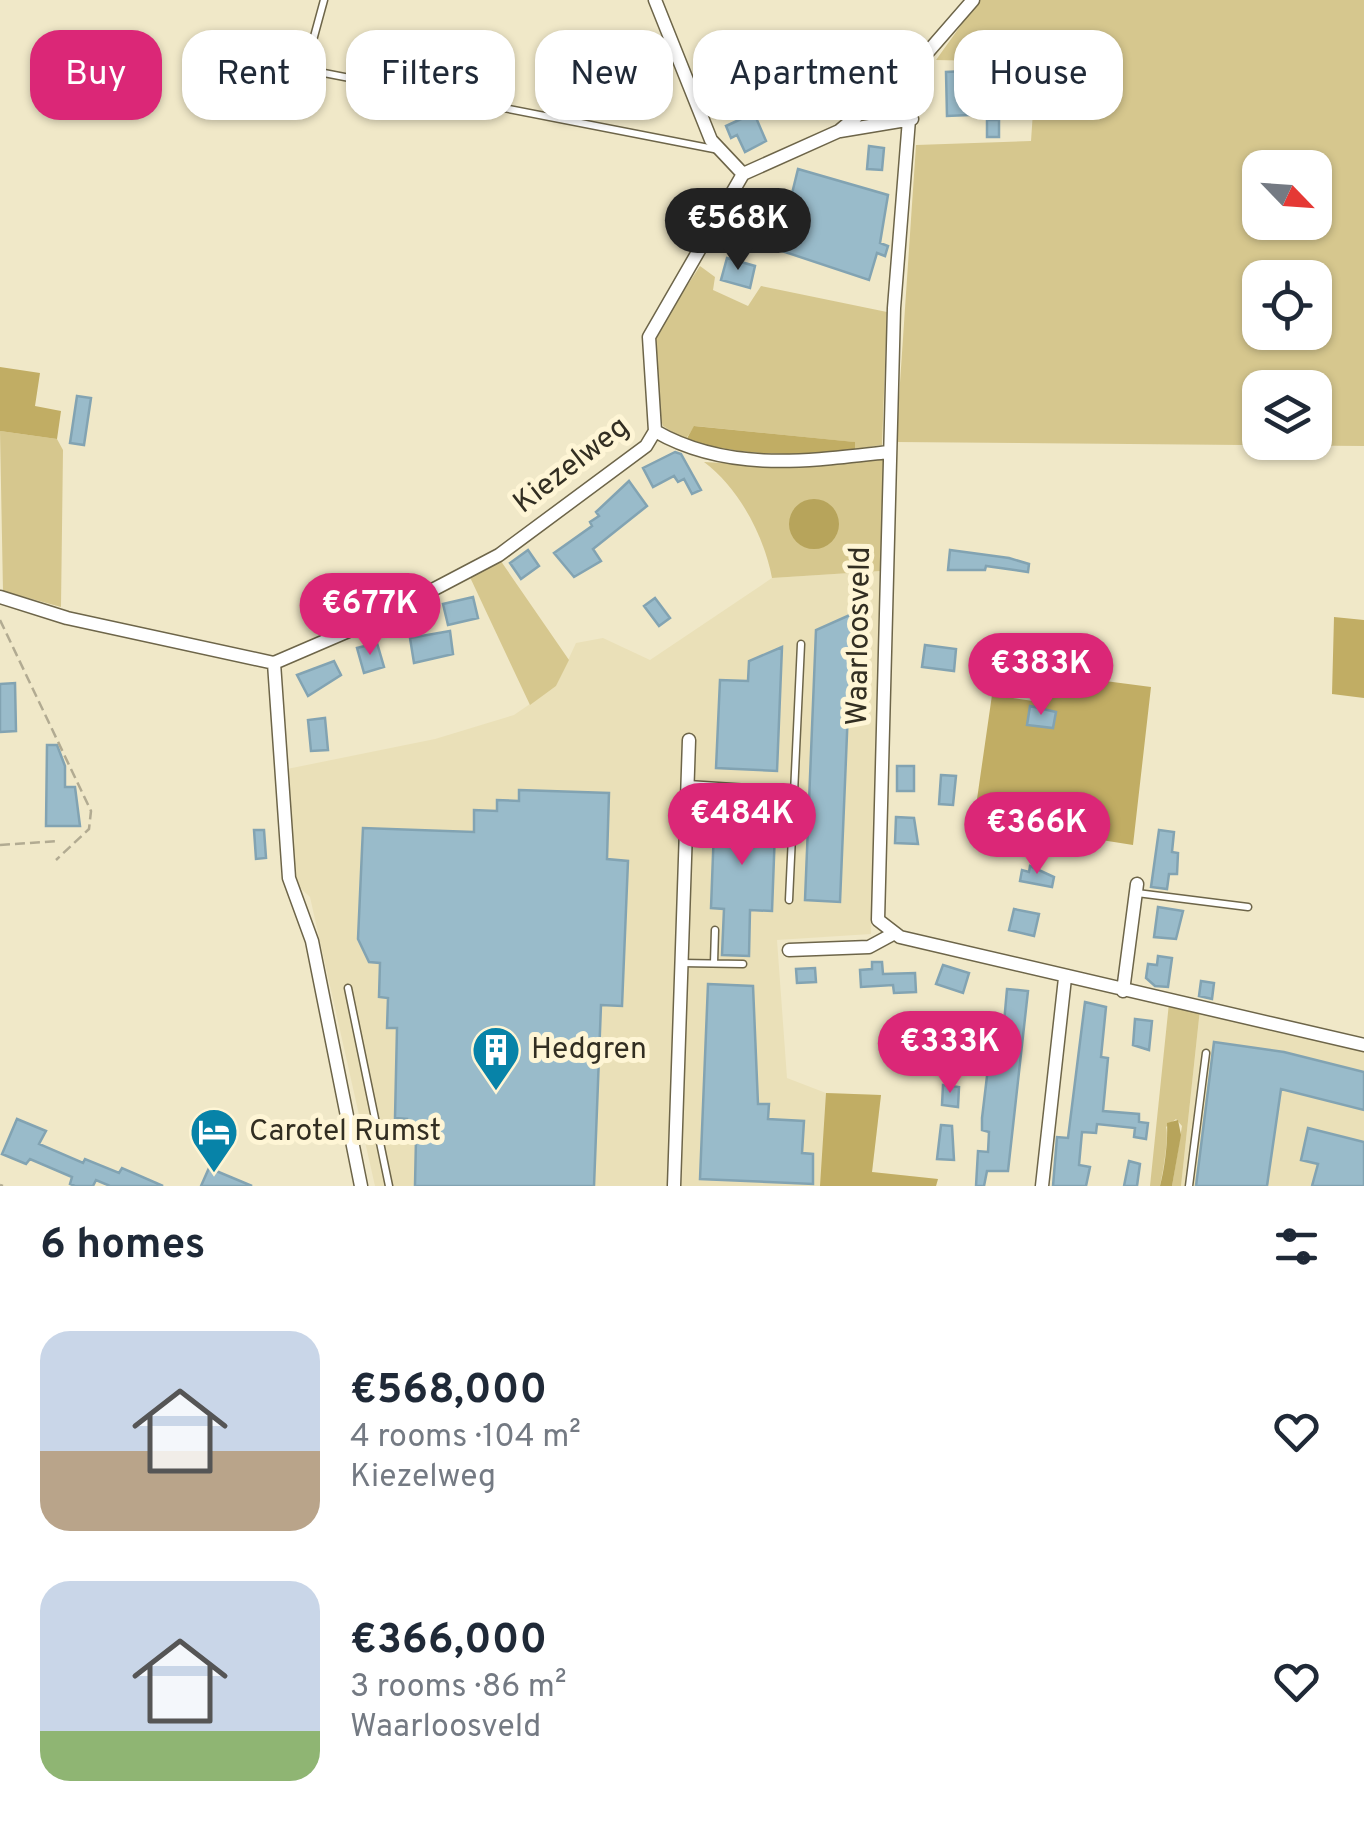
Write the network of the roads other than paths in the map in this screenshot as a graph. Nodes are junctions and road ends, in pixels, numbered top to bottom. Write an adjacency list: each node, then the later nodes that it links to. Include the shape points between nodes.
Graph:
1 (324, 0): 9 (lane, via 309,55 324,72)
2 (655, 0): 9 (street)
3 (972, 0): 4 (street)
4 (934, 44)
5 (852, 120): 8 (street)
6 (901, 120): 8 (street)
7 (912, 120): 12 (street, Waarloosveld, via 894,308)
8 (839, 131): 10 (street)
9 (720, 150): 10 (street)
10 (743, 174): 11 (street, Kiezelweg, via 650,337)
11 (655, 431): 12 (street, via 732,460); 15 (street, Kiezelweg, via 646,446 499,555 381,617)
12 (890, 452): 23 (street, Waarloosveld, via 878,920)
13 (0, 597): 15 (street, via 66,618)
14 (801, 644): 18 (lane)
15 (274, 662): 33 (street, via 289,878 312,941)
16 (688, 740): 17 (street)
17 (687, 784): 18 (lane); 25 (street)
18 (794, 792): 20 (lane)
19 (1137, 889): 21 (lane); 30 (street)
20 (789, 900)
21 (1248, 907)
22 (715, 930): 26 (lane)
23 (893, 934): 24 (street, via 869,948); 28 (street)
24 (789, 950)
25 (680, 962): 26 (lane); 35 (street)
26 (714, 964): 27 (lane)
27 (743, 964)
28 (1066, 978): 30 (street); 36 (street)
29 (348, 988): 34 (lane)
30 (1123, 991): 31 (street)
31 (1364, 1045)
32 (1206, 1053): 37 (lane)
33 (361, 1186)
34 (389, 1186)
35 (674, 1186)
36 (1042, 1186)
37 (1189, 1186)

